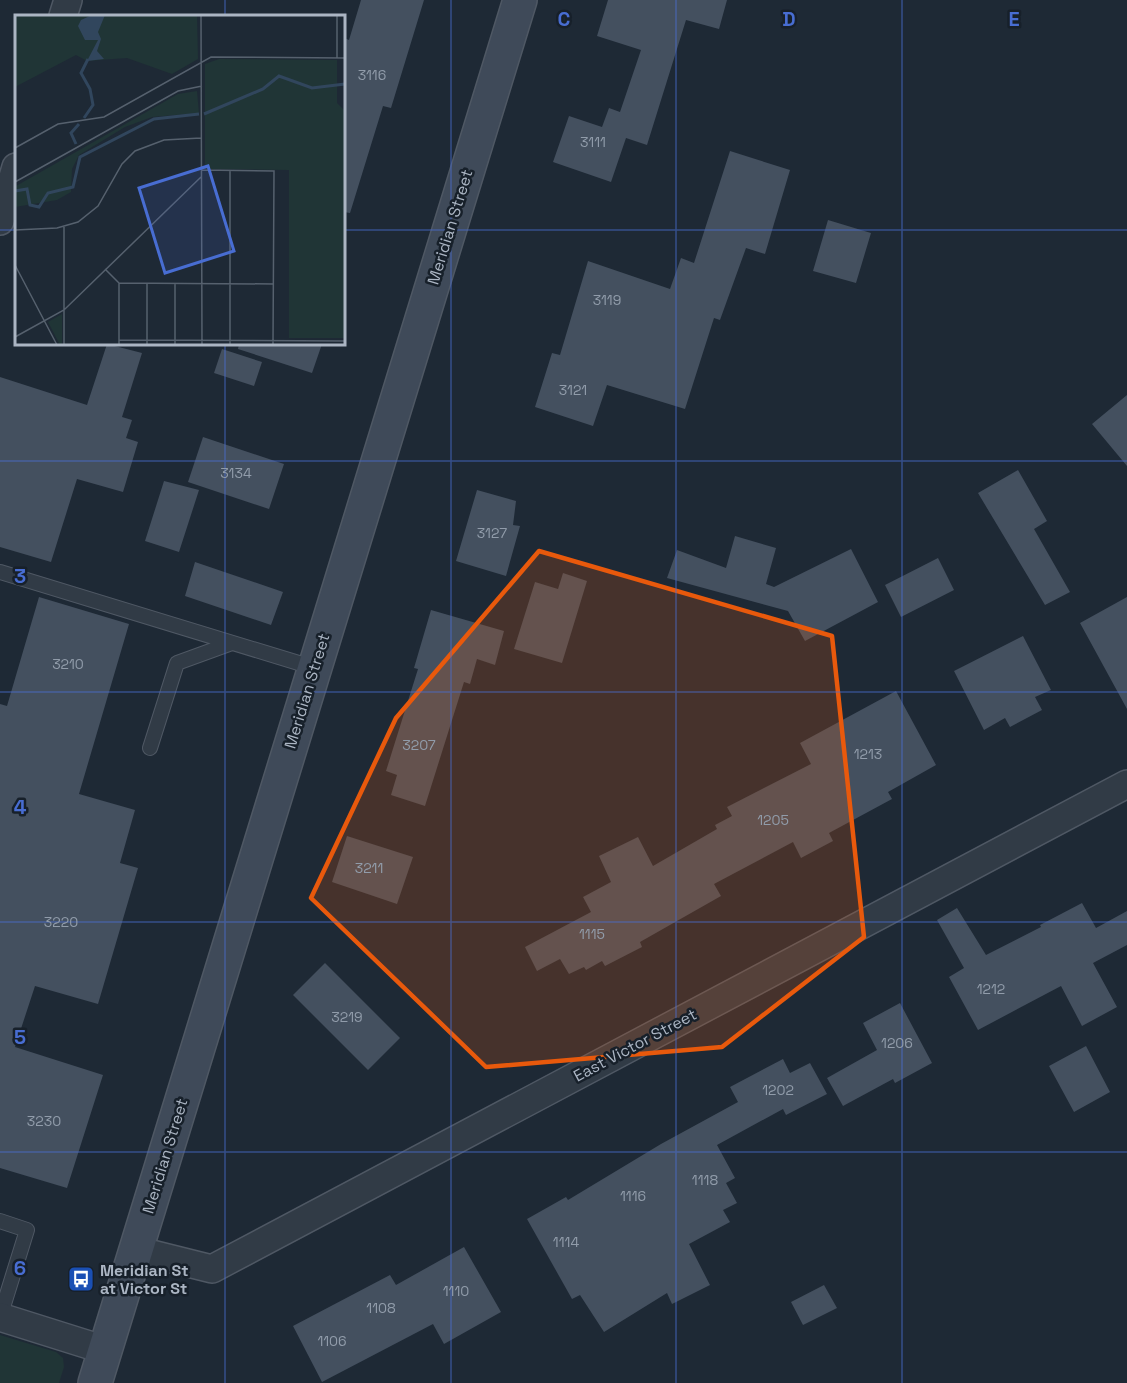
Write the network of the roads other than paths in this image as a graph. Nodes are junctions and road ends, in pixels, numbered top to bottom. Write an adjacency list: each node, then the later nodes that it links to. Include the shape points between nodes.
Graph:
1 (68, 0): 3 (street)
2 (520, 0): 8 (main road, Meridian Street)
3 (63, 15)
4 (15, 170): 5 (street)
5 (0, 221)
6 (0, 572): 7 (lane)
7 (232, 643): 8 (lane); 9 (lane, via 177,663)
8 (315, 668): 12 (main road, Meridian Street)
9 (150, 748)
10 (1127, 784): 12 (street, East Victor Street, via 212,1269)
11 (0, 1221): 13 (lane, via 27,1230)
12 (136, 1250): 14 (main road, Meridian Street)
13 (0, 1317): 14 (street)
14 (105, 1350): 15 (main road, Meridian Street)
15 (95, 1383)

